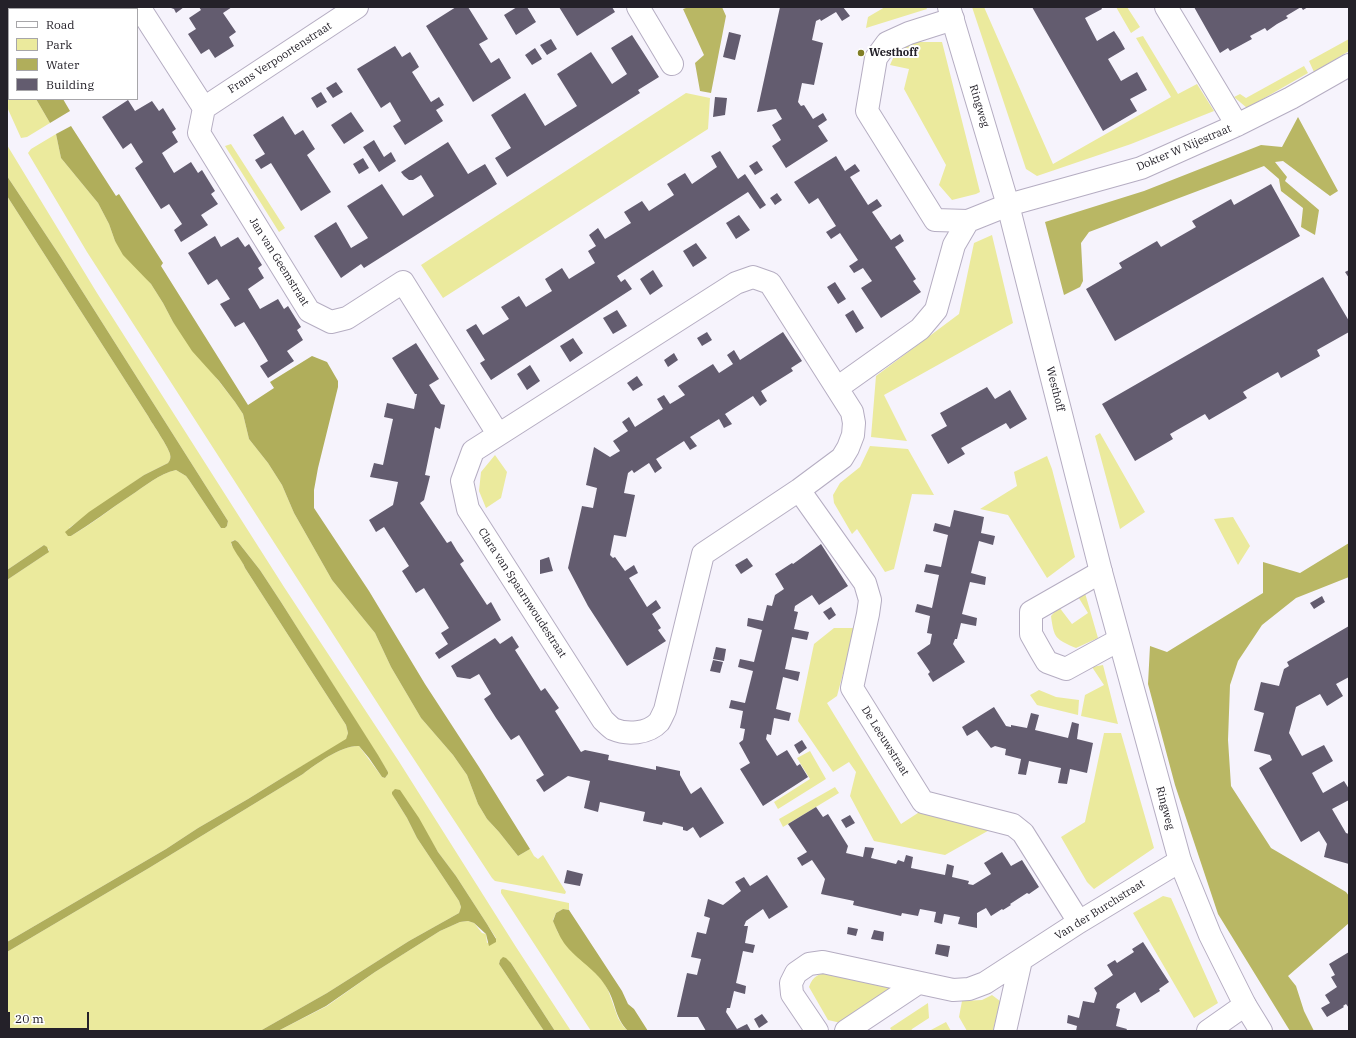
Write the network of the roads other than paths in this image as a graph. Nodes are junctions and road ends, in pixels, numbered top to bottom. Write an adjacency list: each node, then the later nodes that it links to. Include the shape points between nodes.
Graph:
1 (139, 7): 8 (street)
2 (357, 7): 8 (street, Frans Verpoortenstraat)
3 (638, 7): 6 (street)
4 (1166, 7): 9 (street)
5 (951, 13): 10 (street, Ringweg); 11 (street, via 887,43 876,58 867,111 935,220)
6 (672, 64)
7 (1349, 65): 9 (street, Dokter W Nijestraat, via 1292,98)
8 (204, 108): 13 (street, Jan van Geemstraat, via 199,133 309,311 331,322 347,318 403,282)
9 (1237, 125): 10 (street, Dokter W Nijestraat, via 1141,168)
10 (1008, 205): 11 (street); 15 (street, Westhoff)
11 (968, 221): 12 (street, via 954,245 936,310 920,329)
12 (837, 388): 13 (street, Clara van Spaarnwoudestraat, via 770,283 754,277 736,283); 14 (street, Clara van Spaarnwoudestraat, via 852,412 853,435 842,458)
13 (498, 434): 14 (street, Clara van Spaarnwoudestraat, via 473,451 462,481 468,509 603,720 613,729 632,733 653,726 665,710 703,554)
14 (799, 490): 18 (street, De Leeuwstraat, via 864,583 870,600 852,688 923,802 1013,825 1023,833)
15 (1101, 572): 16 (street, Ringweg); 16 (street, via 1031,612 1031,634 1047,662 1066,669)
16 (1119, 640): 17 (street, Ringweg)
17 (1180, 861): 18 (street, Van der Burchstraat); 21 (street, Ringweg, via 1210,936)
18 (1079, 922): 19 (street, Van der Burchstraat)
19 (1021, 960): 20 (street, Van der Burchstraat, via 985,983 969,989 953,990); 24 (street)
20 (918, 983): 22 (street, Van der Burchstraat, via 823,962 809,964 796,973 791,983 792,994); 23 (street)
21 (1245, 1005): 25 (street); 26 (street, Ringweg)
22 (817, 1031)
23 (846, 1031)
24 (1005, 1031)
25 (1208, 1031)
26 (1261, 1031)

